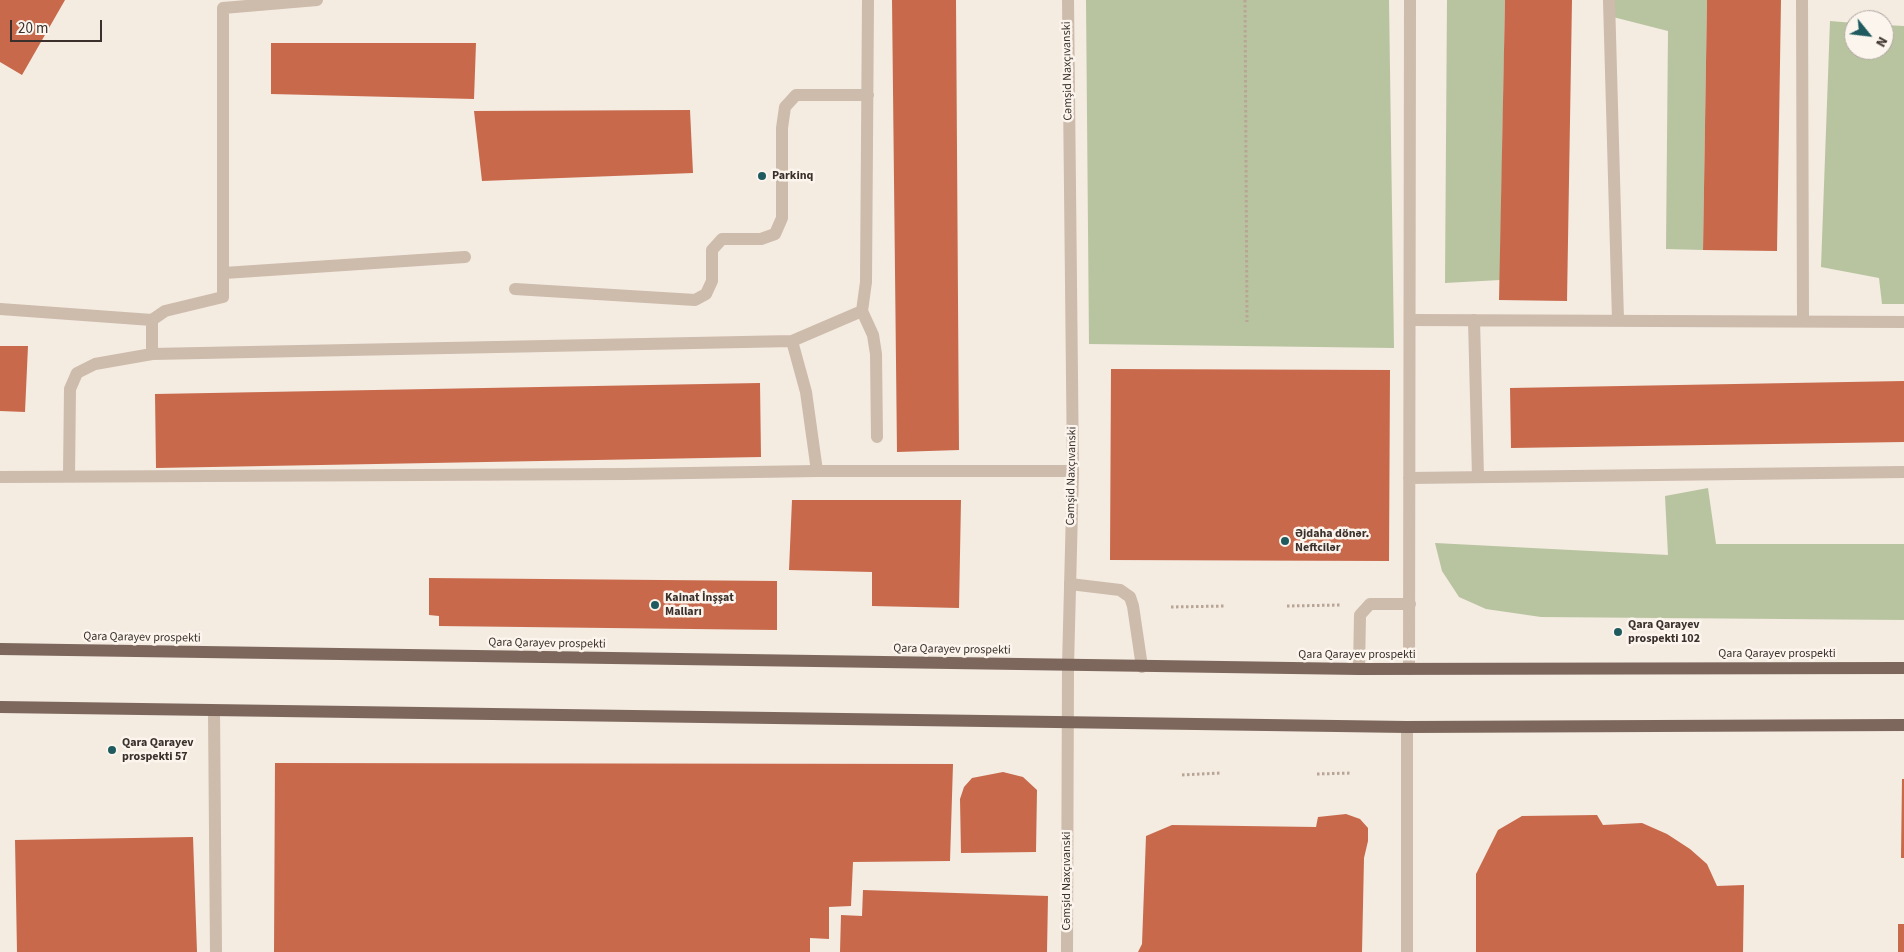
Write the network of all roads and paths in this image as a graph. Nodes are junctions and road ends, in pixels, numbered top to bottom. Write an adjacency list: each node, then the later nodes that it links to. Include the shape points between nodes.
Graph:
1 (317, 0): 10 (street, via 223,8)
2 (868, 0): 8 (street)
3 (1068, 0): 25 (street, Cəmşid Naxçıvanski)
4 (1245, 0): 19 (path)
5 (1410, 0): 15 (street)
6 (1609, 0): 17 (street)
7 (1802, 0): 18 (street)
8 (868, 95): 11 (street, via 796,95 785,107 782,218 776,234 761,239 722,239 712,250 712,281 706,294 695,300); 13 (street, via 866,282)
9 (465, 257): 10 (street)
10 (224, 273): 14 (street, via 223,297 165,311)
11 (515, 289)
12 (0, 309): 14 (street)
13 (862, 311): 21 (street); 23 (street, via 873,335 876,354)
14 (152, 320): 22 (street)
15 (1410, 320): 16 (street); 30 (street)
16 (1474, 320): 17 (street); 29 (street)
17 (1618, 320): 18 (street)
18 (1803, 321): 20 (street)
19 (1247, 322)
20 (1904, 322)
21 (792, 341): 22 (street); 24 (street, via 806,392)
22 (152, 354): 27 (street, via 95,364 77,373 70,389)
23 (877, 437)
24 (817, 470): 25 (street); 27 (street)
25 (1073, 471): 31 (street, Cəmşid Naxçıvanski)
26 (1904, 472): 29 (street)
27 (70, 476): 28 (street)
28 (0, 477)
29 (1478, 477): 30 (street)
30 (1409, 478): 32 (street)
31 (1070, 584): 38 (street, Cəmşid Naxçıvanski); 39 (street, via 1120,590 1130,597)
32 (1410, 604): 41 (street, via 1370,604 1360,614); 42 (street)
33 (1349, 605): 35 (path)
34 (1226, 606): 36 (path)
35 (1287, 606)
36 (1171, 607)
37 (0, 649): 38 (main road, Qara Qarayev prospekti)
38 (1068, 666): 39 (main road, Qara Qarayev prospekti); 45 (street, Cəmşid Naxçıvanski)
39 (1142, 667): 41 (main road, Qara Qarayev prospekti)
40 (1904, 668): 42 (main road, Qara Qarayev prospekti)
41 (1359, 669): 42 (main road, Qara Qarayev prospekti)
42 (1409, 669)
43 (0, 707): 44 (main road)
44 (214, 711): 45 (main road); 52 (street)
45 (1067, 722): 47 (main road); 53 (street, Cəmşid Naxçıvanski)
46 (1904, 725): 47 (main road)
47 (1407, 727): 54 (street)
48 (1352, 773): 50 (path)
49 (1220, 774): 51 (path)
50 (1317, 774)
51 (1182, 775)
52 (216, 952)
53 (1067, 952)
54 (1407, 952)

